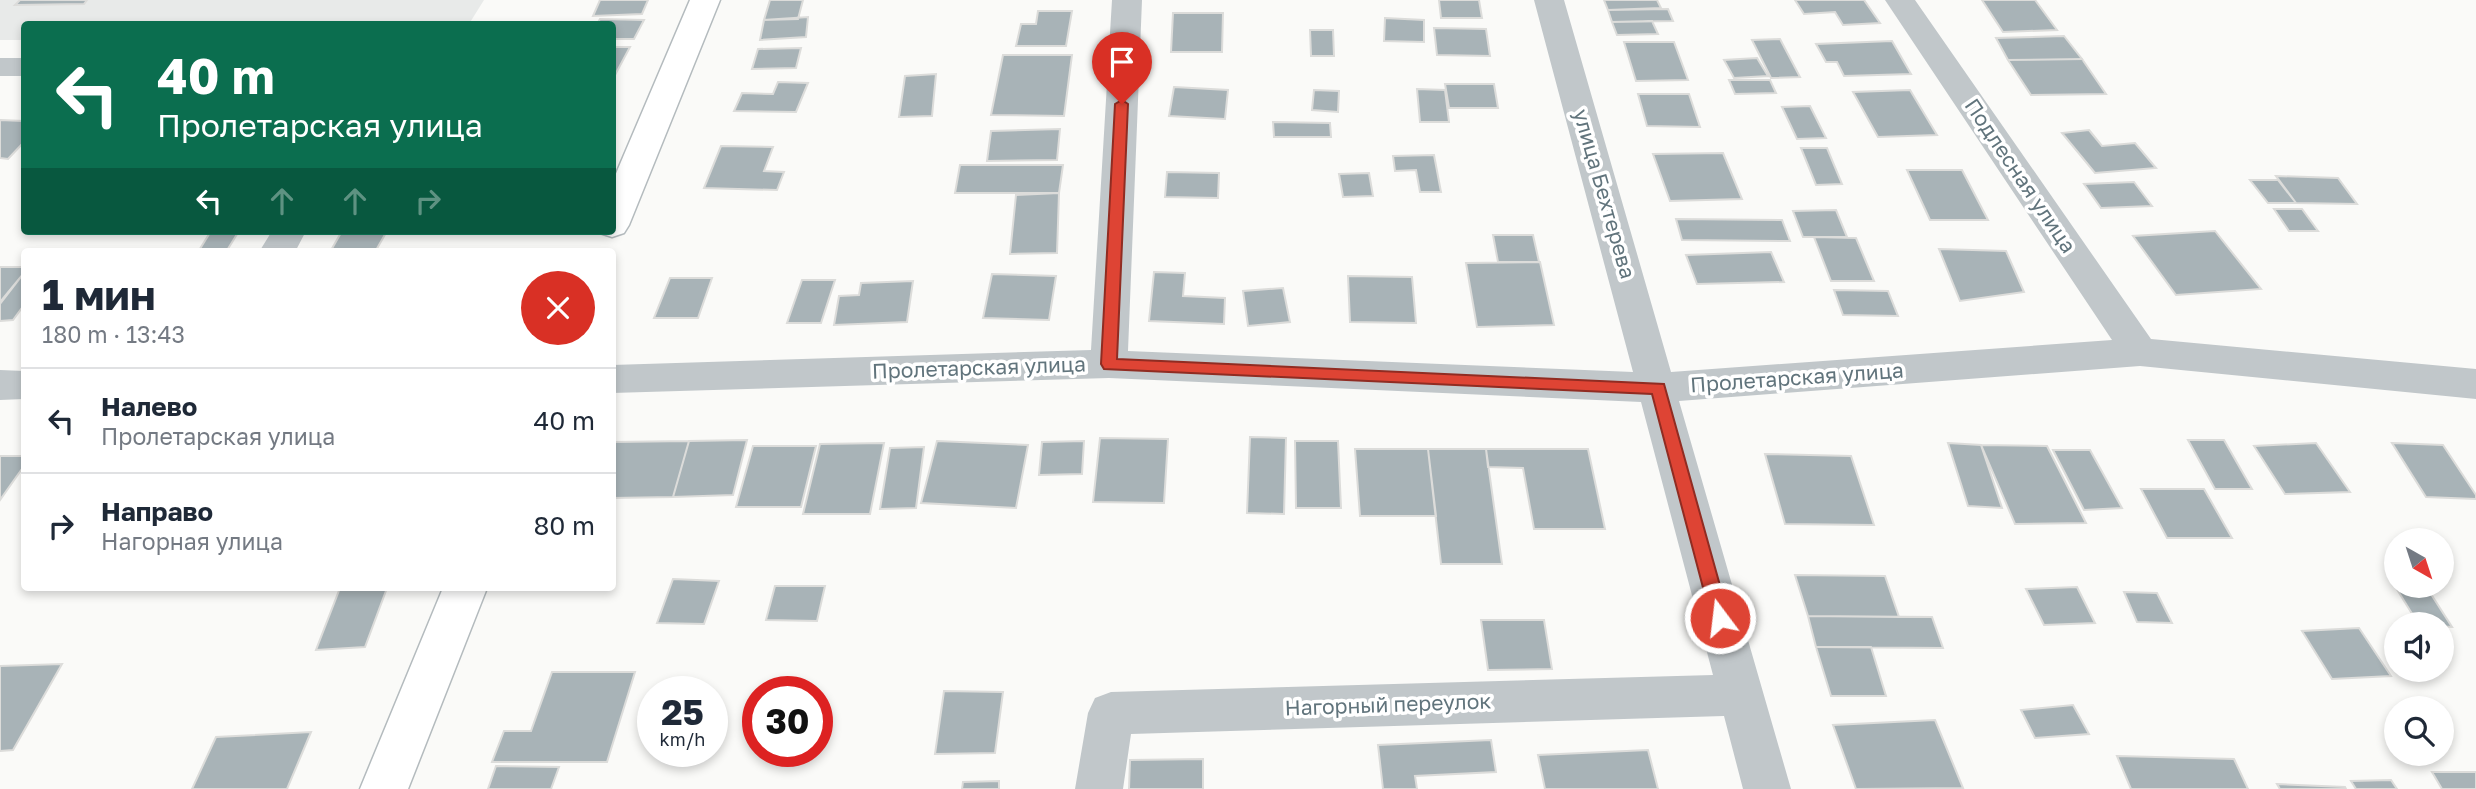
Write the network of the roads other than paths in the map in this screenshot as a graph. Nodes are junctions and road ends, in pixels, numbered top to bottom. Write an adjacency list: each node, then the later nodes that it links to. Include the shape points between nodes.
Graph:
1 (705, 0): 7 (street)
2 (1127, 0): 9 (street)
3 (1549, 0): 14 (street, улица Бехтерева)
4 (1900, 0): 8 (street, Подлесная улица)
5 (0, 67): 6 (street)
6 (21, 67)
7 (616, 215)
8 (2140, 352): 11 (street, Пролетарская улица); 14 (street, Пролетарская улица)
9 (1109, 364): 10 (street, Пролетарская улица); 14 (street, Пролетарская улица)
10 (616, 379)
11 (2476, 384)
12 (0, 385): 13 (street)
13 (21, 385)
14 (1658, 388): 16 (street, улица Бехтерева)
15 (464, 591): 17 (street)
16 (1741, 695): 18 (street, Нагорный переулок, via 1111,713); 19 (street, улица Бехтерева)
17 (384, 789)
18 (1099, 789)
19 (1767, 789)

